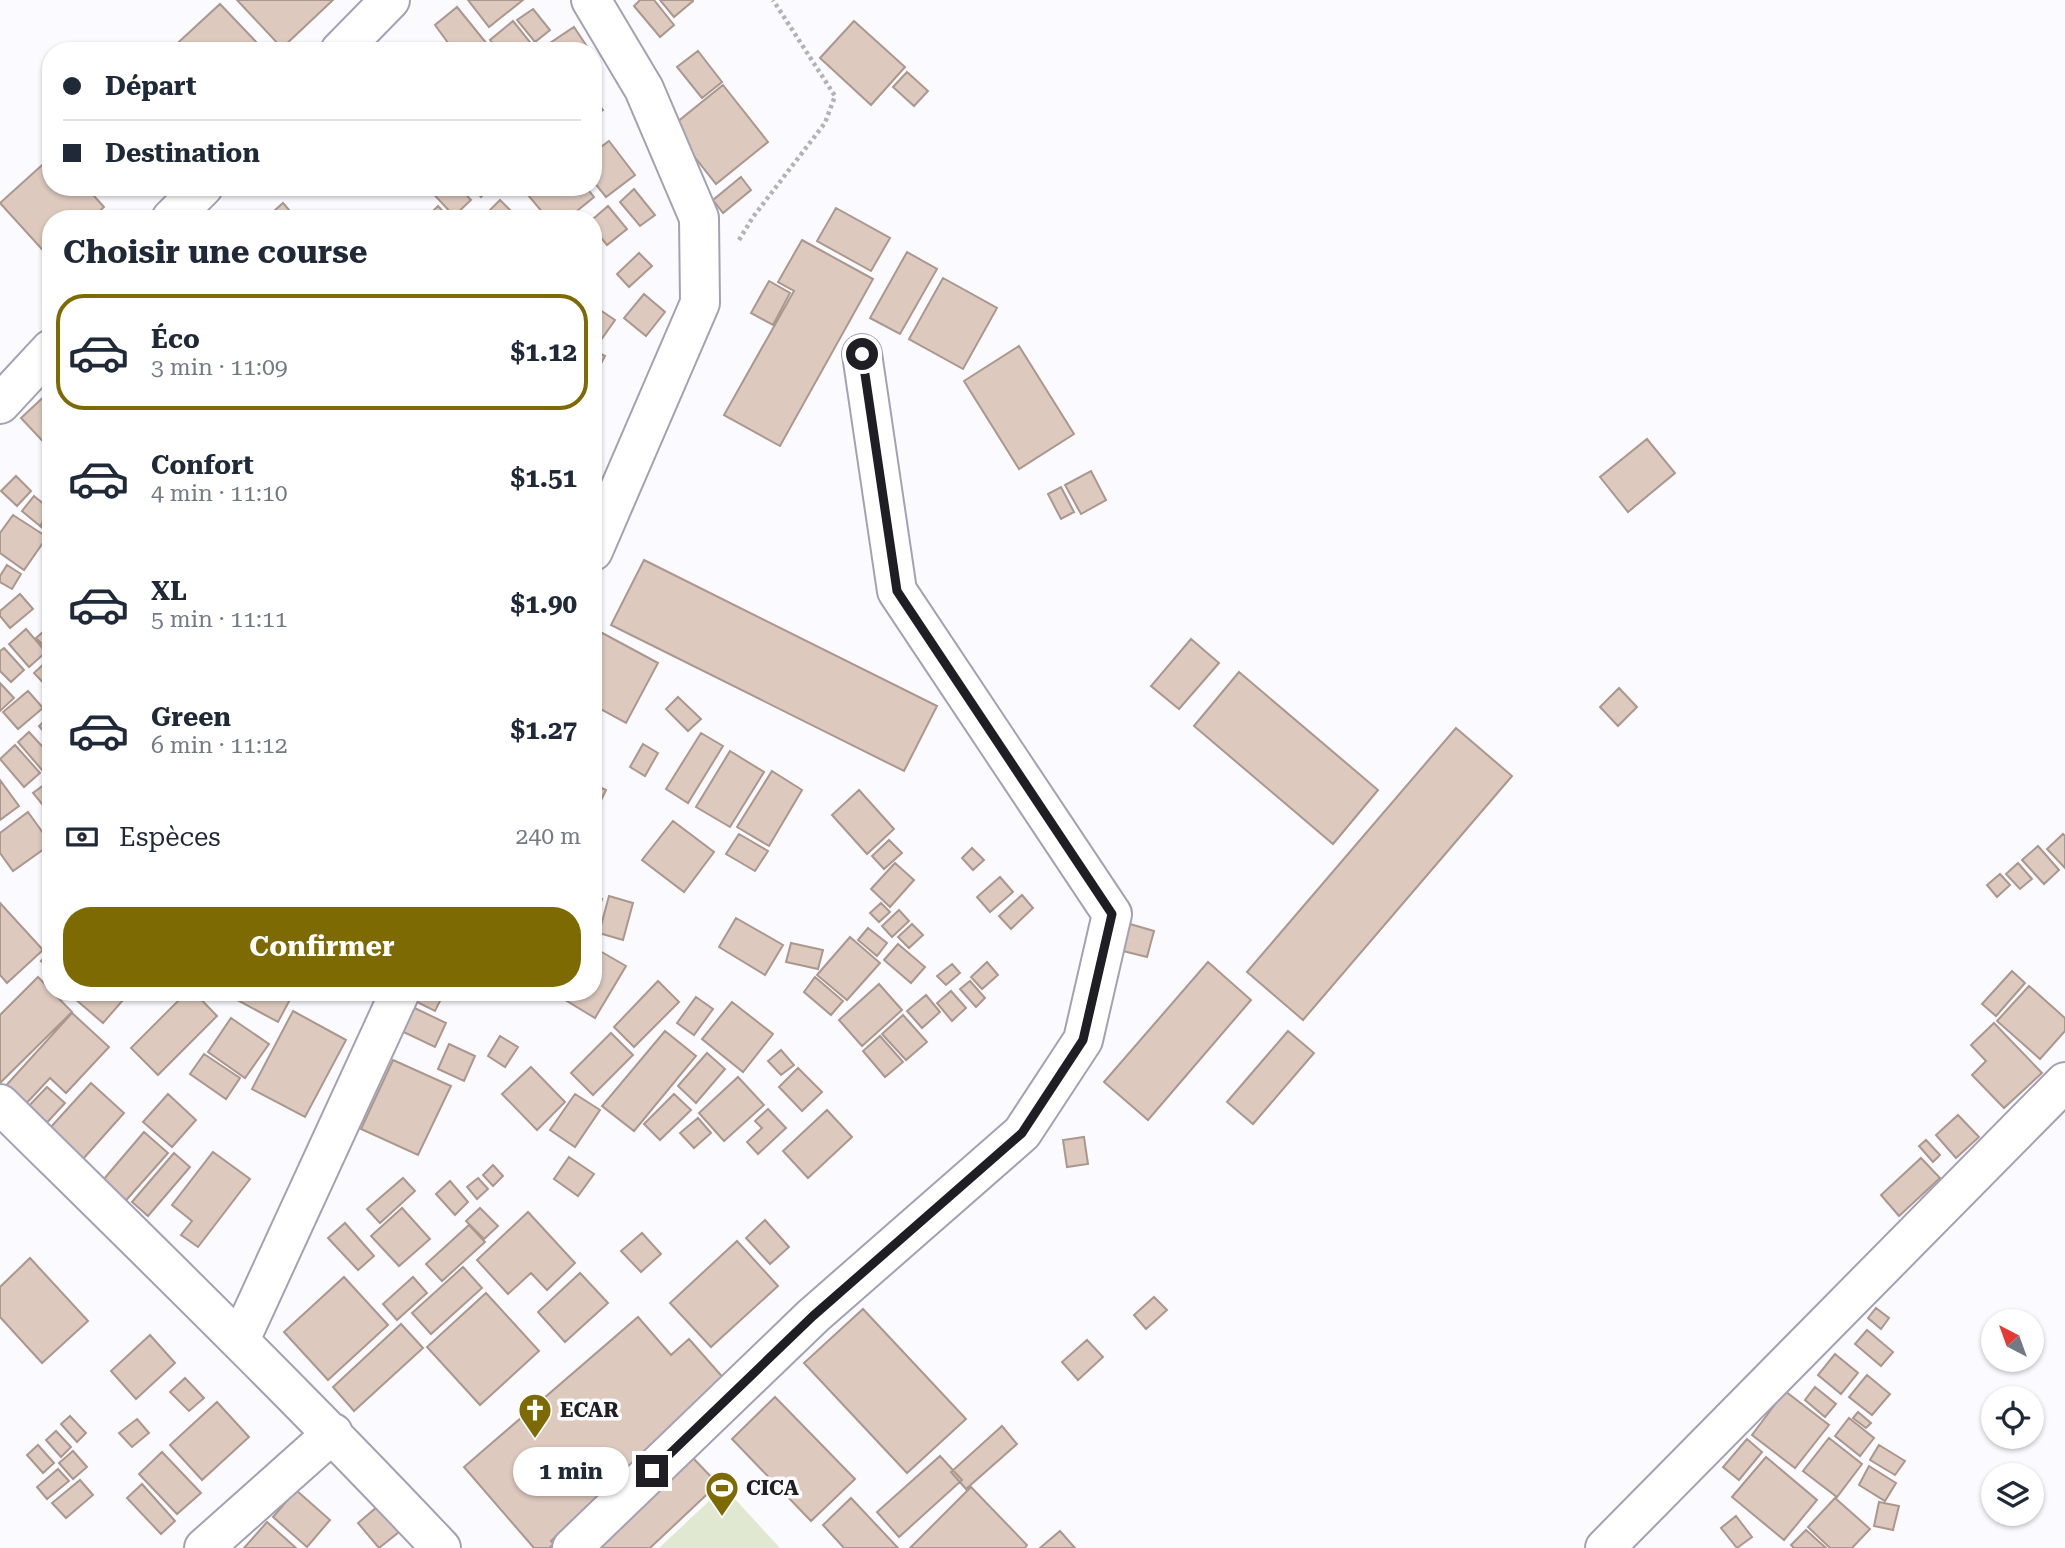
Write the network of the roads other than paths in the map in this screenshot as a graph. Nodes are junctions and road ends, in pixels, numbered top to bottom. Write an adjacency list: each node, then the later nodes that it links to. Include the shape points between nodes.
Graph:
1 (390, 0): 3 (street)
2 (591, 0): 9 (street, via 644,89 699,218 700,303)
3 (349, 42)
4 (194, 196): 5 (street)
5 (180, 210)
6 (862, 354): 17 (street, via 897,591 1112,914 1083,1040 1022,1133 813,1316)
7 (42, 359): 8 (street)
8 (0, 404)
9 (602, 530)
10 (396, 1001): 13 (street)
11 (2065, 1082): 18 (street)
12 (0, 1104): 13 (street)
13 (240, 1340): 14 (street)
14 (333, 1433): 15 (street); 16 (street)
15 (204, 1548)
16 (442, 1548)
17 (572, 1548)
18 (1605, 1548)

